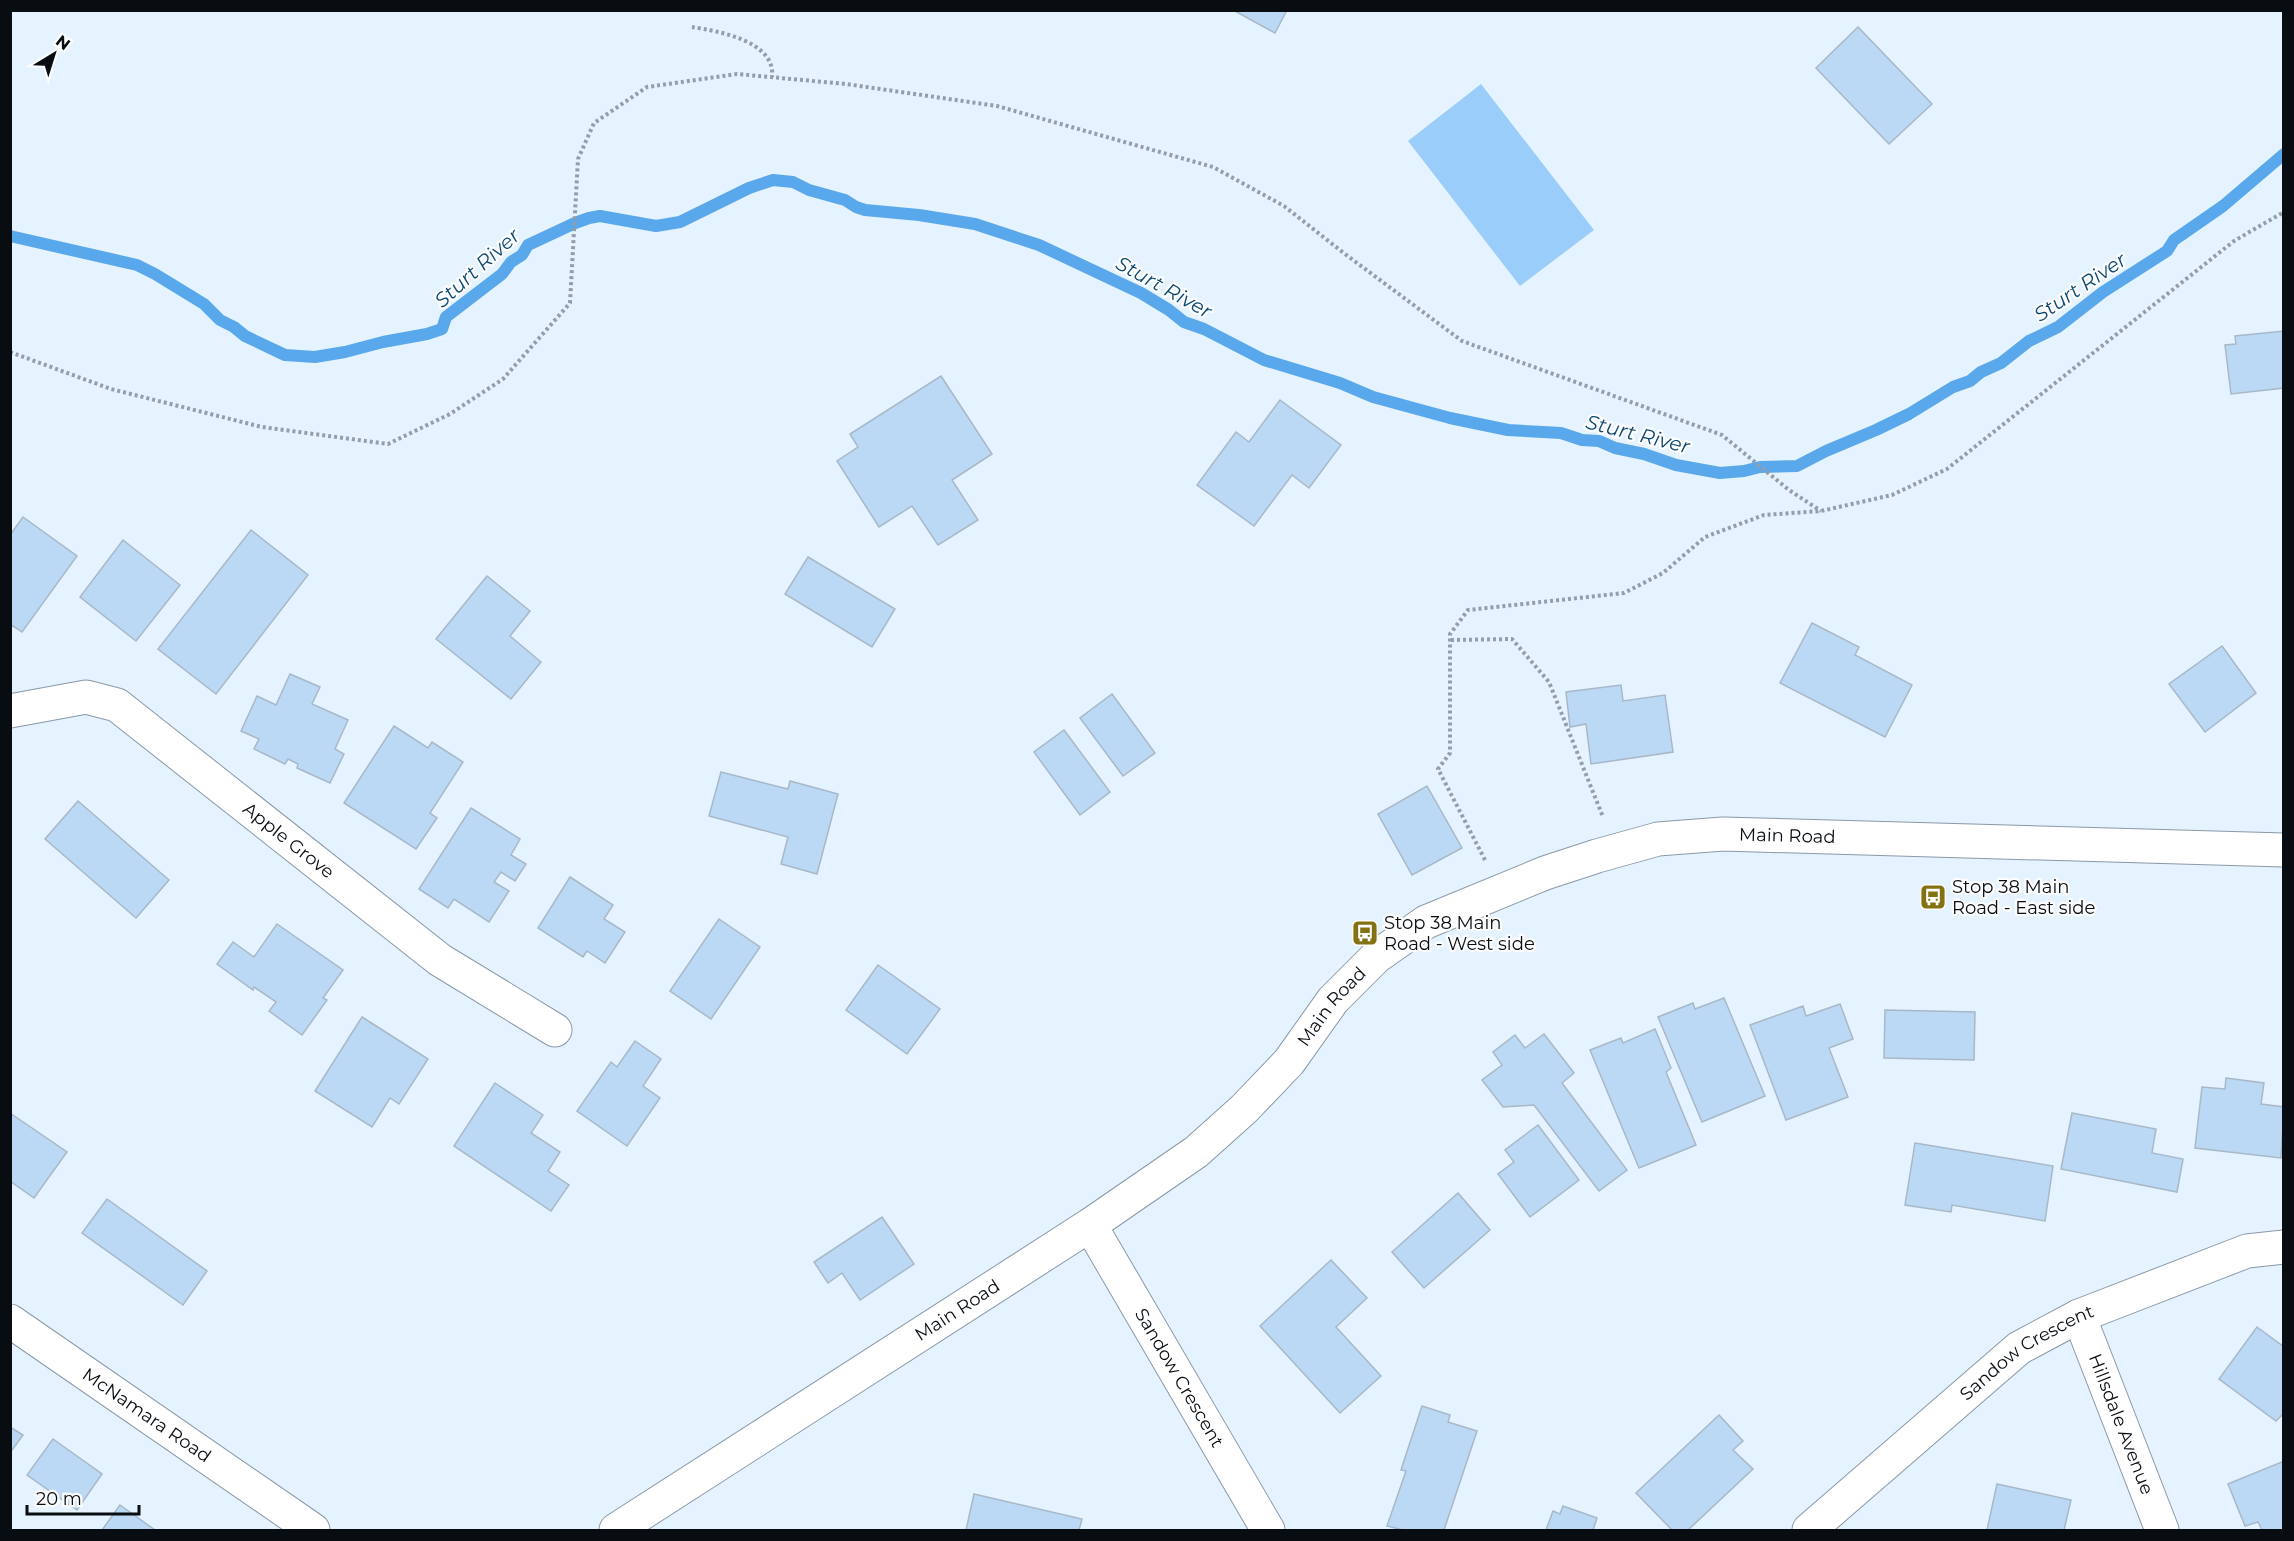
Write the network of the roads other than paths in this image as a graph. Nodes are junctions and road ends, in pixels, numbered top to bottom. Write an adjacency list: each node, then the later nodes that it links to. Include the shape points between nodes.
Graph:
1 (10, 711): 3 (street, Apple Grove, via 86,697 117,705 440,960)
2 (2283, 849): 4 (street, Main Road, via 1723,834 1658,839 1616,850 1545,873 1426,922 1376,957 1333,1000 1289,1062 1244,1109 1196,1152)
3 (555, 1030)
4 (1090, 1225): 9 (street, Main Road); 10 (street, Sandow Crescent)
5 (2283, 1247): 6 (street, Sandow Crescent, via 2247,1251)
6 (2079, 1316): 11 (street, Sandow Crescent, via 2019,1348); 12 (street, Hillsdale Avenue)
7 (10, 1321): 8 (street, McNamara Road)
8 (314, 1530)
9 (616, 1530)
10 (1268, 1530)
11 (1809, 1530)
12 (2162, 1530)

